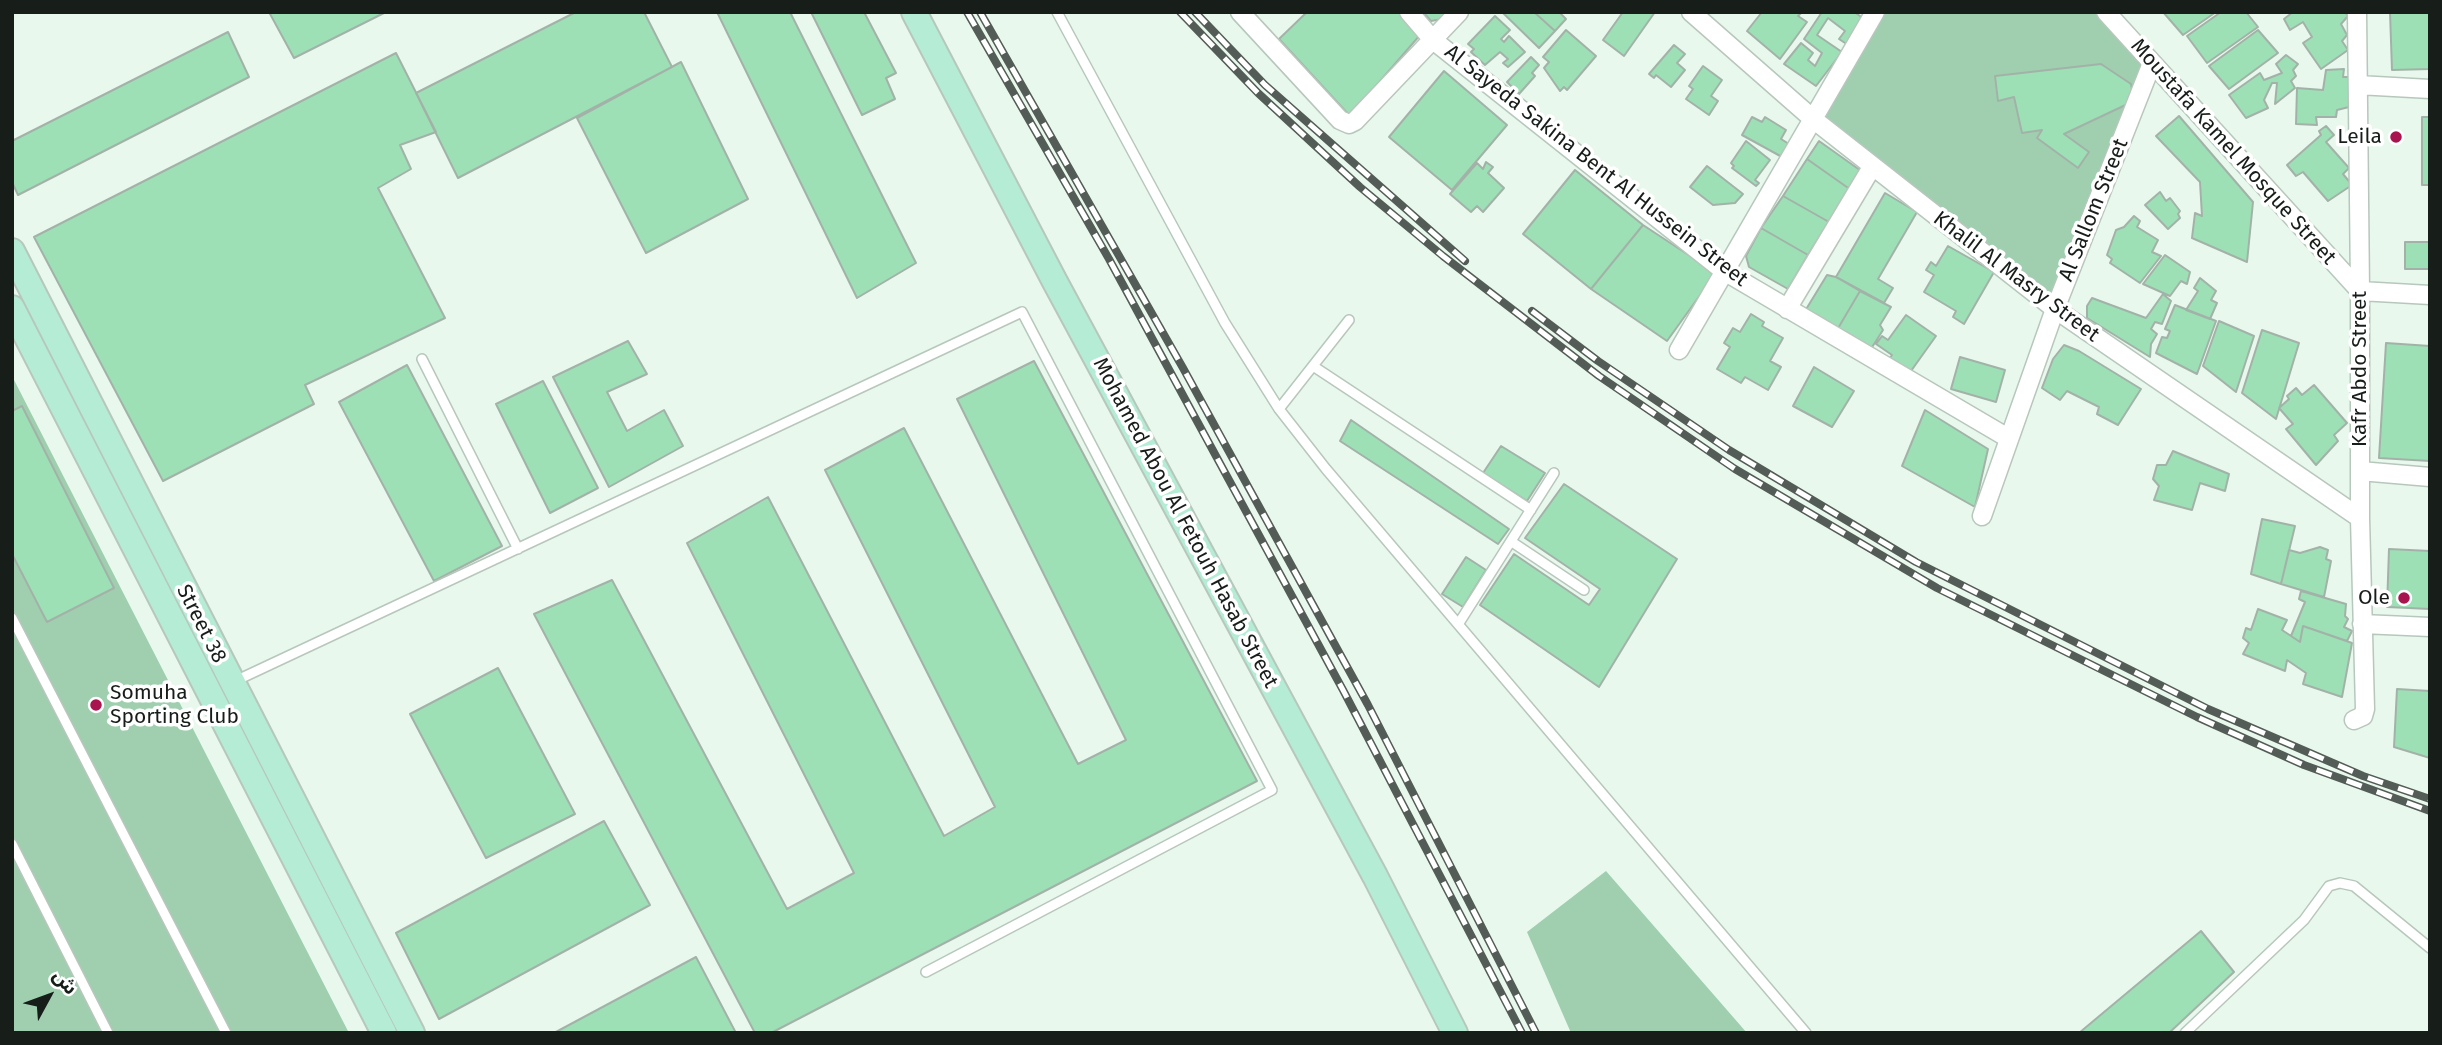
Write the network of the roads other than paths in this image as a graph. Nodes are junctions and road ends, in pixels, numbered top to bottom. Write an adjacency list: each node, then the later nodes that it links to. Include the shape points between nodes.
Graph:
1 (914, 12): 53 (street, Mohamed Abou Al Fetouh Hasab Street, via 1060,293 1376,876)
2 (1057, 12): 28 (lane, via 1225,323)
3 (1240, 12): 11 (street, via 1340,120 1349,124)
4 (1409, 12): 11 (street, Al Sayeda Sakina Bent Al Hussein Street)
5 (1459, 12): 11 (street)
6 (1690, 12): 15 (street, Khalil Al Masry Street)
7 (2106, 12): 12 (street, Moustafa Kamel Mosque Street)
8 (2346, 12): 10 (street)
9 (1871, 14): 15 (street)
10 (2357, 20): 13 (street, Kafr Abdo Street)
11 (1433, 40): 18 (street, Al Sayeda Sakina Bent Al Hussein Street)
12 (2152, 63): 19 (street, Moustafa Kamel Mosque Street); 23 (street, Al Sallom Street)
13 (2358, 85): 14 (street); 19 (street, Kafr Abdo Street)
14 (2430, 89)
15 (1813, 119): 16 (street, Khalil Al Masry Street); 18 (street)
16 (1872, 167): 22 (street); 23 (street, Khalil Al Masry Street)
17 (12, 251): 43 (street, Street 38)
18 (1724, 271): 22 (street, Al Sayeda Sakina Bent Al Hussein Street); 25 (street)
19 (2360, 291): 20 (street); 30 (street, Kafr Abdo Street)
20 (2430, 295)
21 (12, 308): 46 (street, Street 38)
22 (1787, 309): 29 (street, Al Sayeda Sakina Bent Al Hussein Street)
23 (2055, 309): 29 (street, Al Sallom Street); 35 (street, Khalil Al Masry Street)
24 (1349, 320): 27 (lane)
25 (1679, 350)
26 (422, 359): 37 (lane)
27 (1313, 366): 28 (lane); 33 (lane)
28 (1279, 409): 40 (lane)
29 (2008, 439): 34 (street, Al Sallom Street)
30 (2360, 471): 32 (street); 35 (street, Kafr Abdo Street)
31 (1554, 473): 33 (lane)
32 (2430, 477)
33 (1531, 510): 36 (lane)
34 (1982, 516)
35 (2360, 518): 41 (street, Kafr Abdo Street)
36 (1512, 542): 38 (lane); 40 (lane)
37 (518, 549): 43 (lane); 48 (lane, via 1023,312 1272,790)
38 (1584, 590)
39 (12, 618): 50 (lane)
40 (1459, 623): 54 (lane)
41 (2362, 624): 42 (street); 44 (street, Kafr Abdo Street, via 2365,709 2361,718)
42 (2430, 627)
43 (232, 683): 46 (street, Street 38)
44 (2354, 720)
45 (12, 844): 49 (lane)
46 (334, 909): 51 (street, Street 38); 52 (street, Street 38)
47 (2430, 948): 55 (lane, via 2354,886 2329,886 2304,920)
48 (926, 972)
49 (108, 1033)
50 (226, 1033)
51 (384, 1033)
52 (412, 1033)
53 (1455, 1033)
54 (1806, 1033)
55 (2185, 1033)

